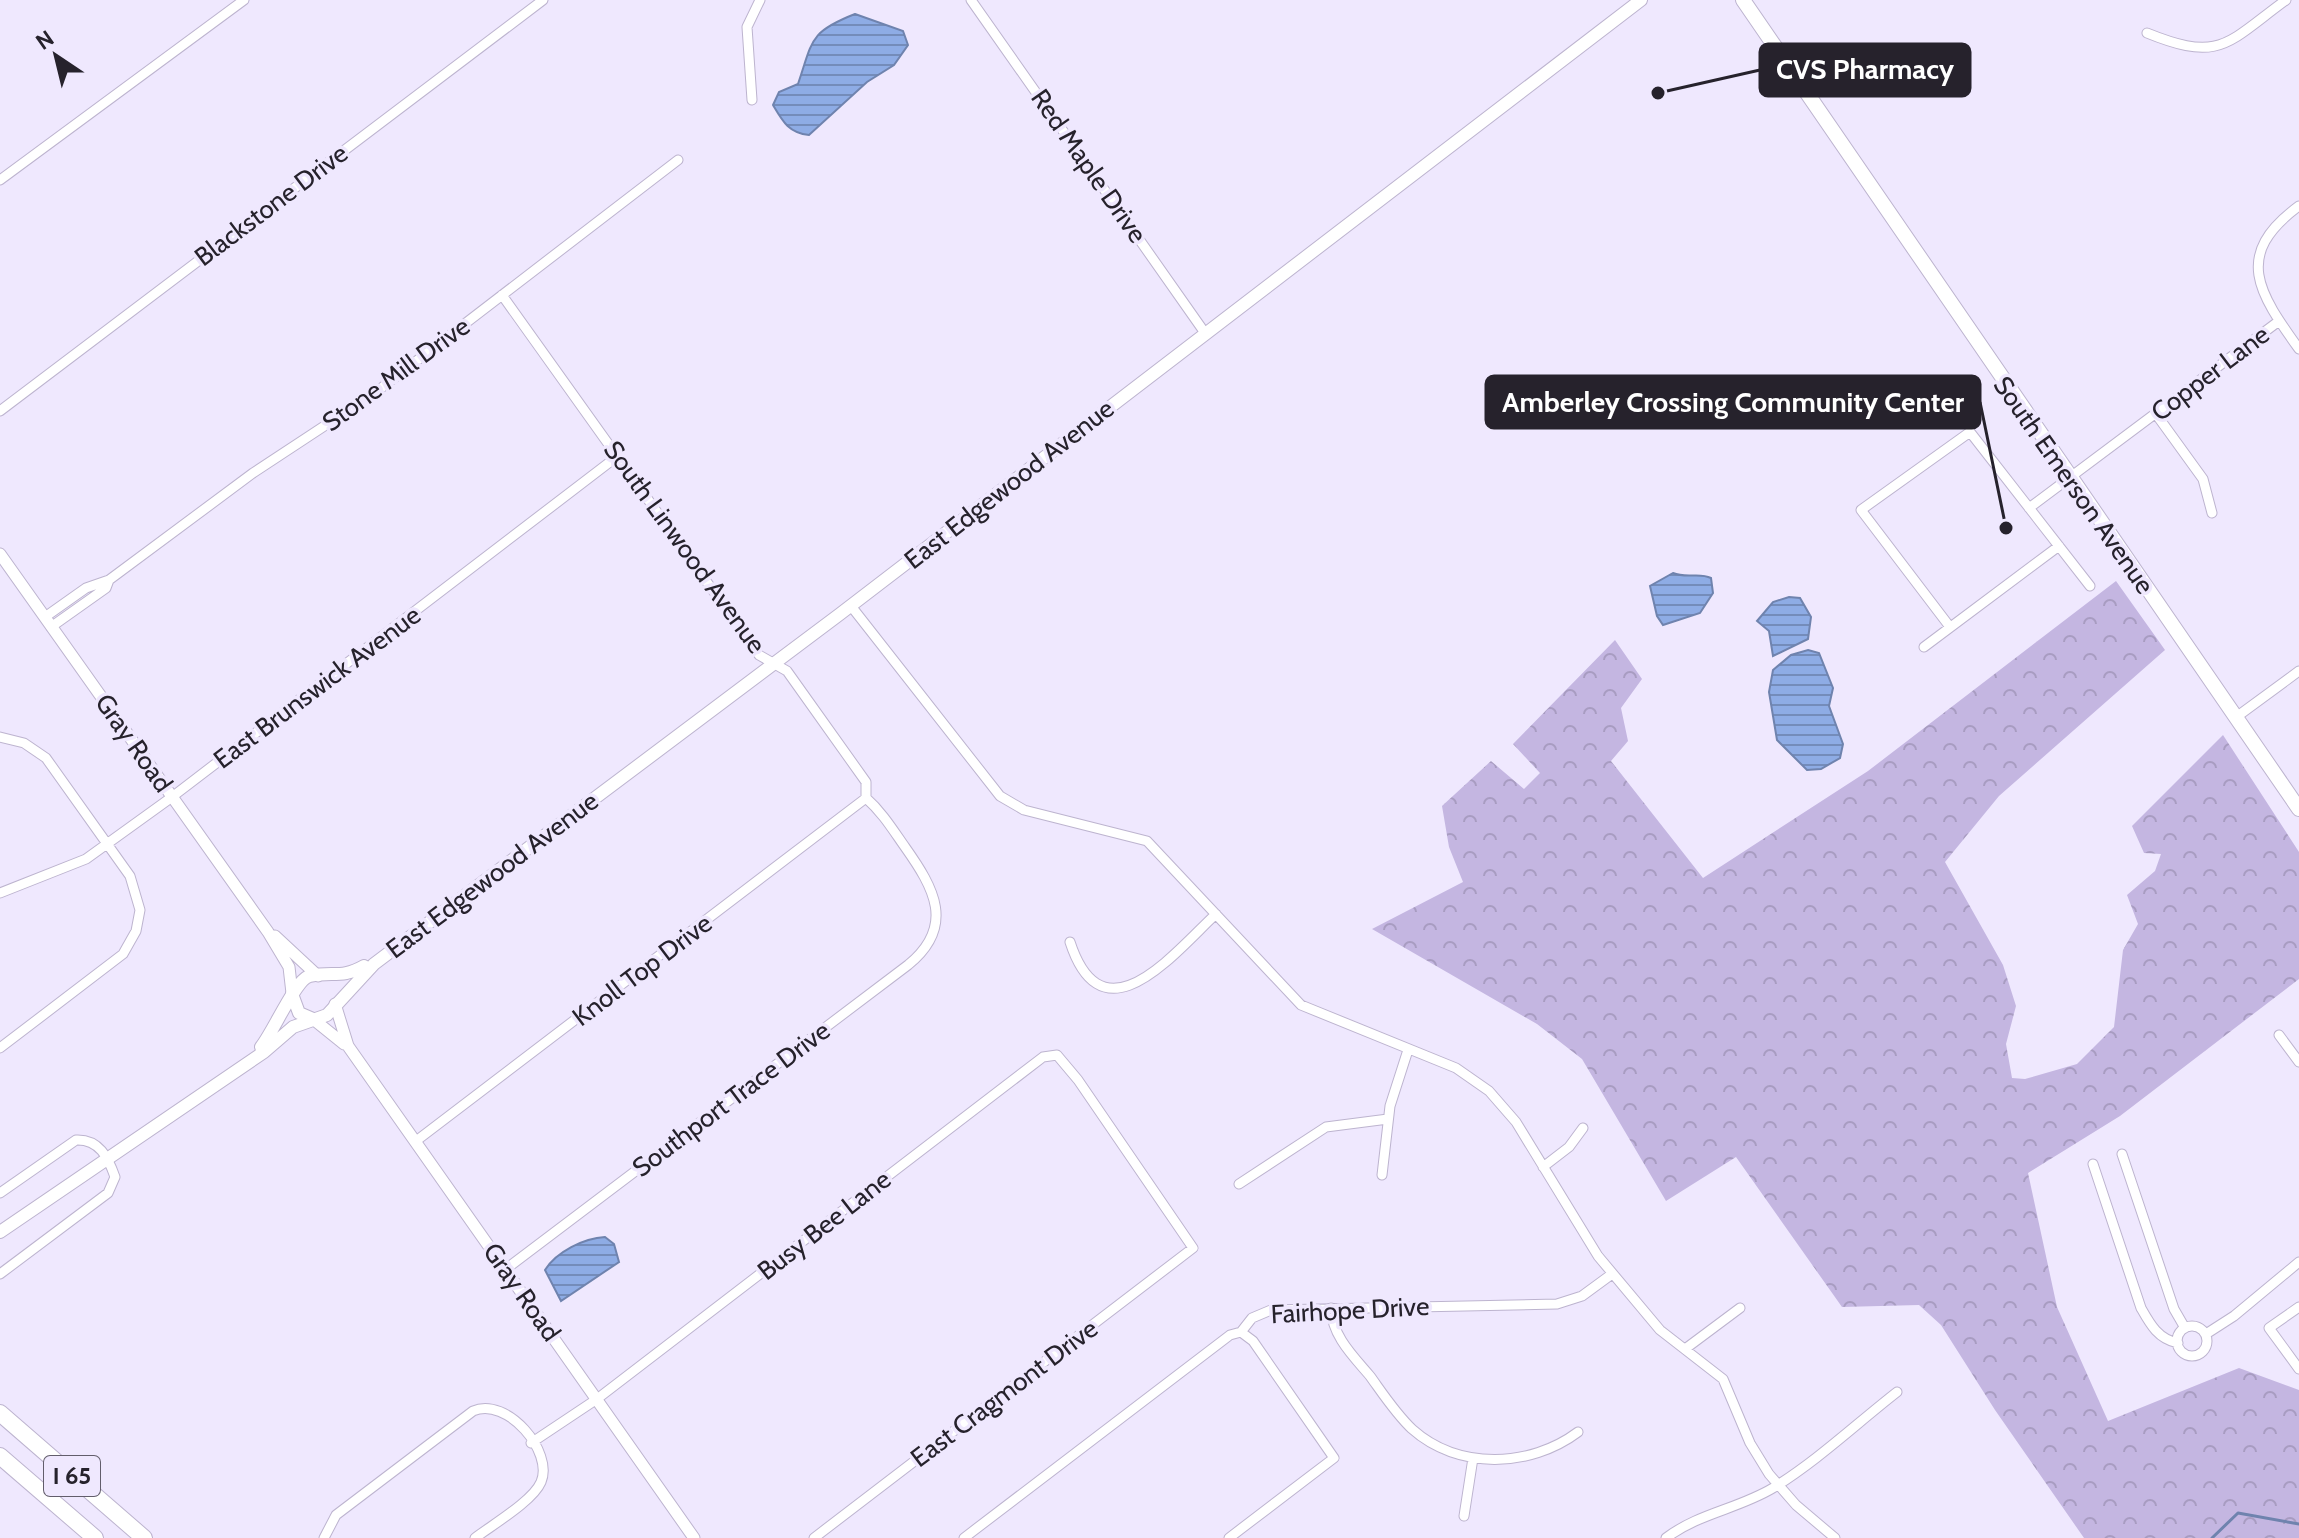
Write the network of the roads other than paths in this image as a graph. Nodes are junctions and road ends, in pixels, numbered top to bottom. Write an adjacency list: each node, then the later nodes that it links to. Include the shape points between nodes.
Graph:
1 (244, 0): 11 (street)
2 (543, 0): 17 (street, Blackstone Drive)
3 (760, 0): 9 (street, via 747,27)
4 (971, 0): 15 (street, Red Maple Drive)
5 (1641, 0): 15 (main road, East Edgewood Avenue)
6 (1743, 0): 20 (main road, South Emerson Avenue)
7 (2286, 0): 8 (street, via 2231,40 2210,48 2188,49)
8 (2147, 33)
9 (752, 100)
10 (678, 160): 13 (street, Stone Mill Drive)
11 (0, 180)
12 (2299, 206): 14 (street, Copper Lane, via 2273,227 2257,263 2261,293)
13 (502, 295): 19 (street, South Linwood Avenue); 27 (street, Stone Mill Drive, via 360,404 253,473 109,580 86,588)
14 (2279, 321): 16 (street); 18 (street, Copper Lane)
15 (1205, 333): 26 (main road, East Edgewood Avenue)
16 (2299, 349)
17 (0, 411)
18 (2156, 414): 20 (street, Copper Lane); 22 (street, via 2203,479)
19 (619, 455): 30 (street, South Linwood Avenue, via 759,655); 34 (street, East Brunswick Avenue)
20 (2068, 478): 21 (street, Copper Lane); 32 (main road, South Emerson Avenue)
21 (2029, 508): 23 (street); 28 (street, via 1970,432 1861,510)
22 (2212, 513)
23 (2059, 546): 25 (street); 28 (street)
24 (0, 554): 27 (street, Gray Road)
25 (2090, 586)
26 (851, 606): 30 (main road, East Edgewood Avenue); 39 (street, via 1000,796 1024,810 1147,841)
27 (48, 622): 34 (street, Gray Road)
28 (1950, 627): 29 (street)
29 (1924, 647)
30 (774, 664): 35 (street, South Linwood Avenue, via 787,671 866,782); 43 (main road, East Edgewood Avenue)
31 (2299, 671): 32 (street)
32 (2235, 718): 36 (main road, South Emerson Avenue)
33 (0, 737): 37 (street, via 24,743 46,758)
34 (172, 797): 37 (street, East Brunswick Avenue); 41 (street, Gray Road)
35 (866, 798): 40 (street, South Linwood Avenue, via 925,875); 56 (street, Knoll Top Drive)
36 (2299, 809)
37 (105, 844): 38 (street, East Brunswick Avenue, via 71,867); 50 (street, via 137,892 140,914 133,939 117,960)
38 (0, 893)
39 (1216, 914): 42 (street, via 1143,982 1123,990 1098,986 1078,966); 51 (street, via 1301,1005)
40 (936, 915): 67 (street, Southport Trace Drive, via 929,943 908,965)
41 (268, 932): 44 (street, Gray Road); 45 (street, Gray Road, via 289,967)
42 (1070, 942)
43 (374, 964): 44 (main road, East Edgewood Avenue, via 343,976); 46 (main road, East Edgewood Avenue)
44 (318, 976): 45 (main road, via 303,978); 46 (main road, via 331,983)
45 (292, 993): 47 (main road, via 299,1013); 52 (main road)
46 (335, 1004): 47 (main road, via 327,1015); 49 (street, Gray Road)
47 (313, 1019): 49 (street, Gray Road); 52 (main road, via 293,1027)
48 (2279, 1035): 53 (street)
49 (348, 1046): 56 (street, Gray Road)
50 (0, 1048)
51 (1408, 1050): 54 (street); 60 (street, via 1456,1068 1489,1091 1514,1118)
52 (256, 1057): 58 (main road)
53 (2299, 1062)
54 (1388, 1119): 61 (street); 62 (street, via 1326,1127)
55 (1583, 1128): 60 (street)
56 (416, 1141): 67 (street, Gray Road)
57 (2122, 1154): 73 (street)
58 (107, 1157): 63 (street, via 91,1141 76,1140); 64 (main road); 68 (street, via 115,1179 108,1193)
59 (2093, 1164): 76 (street, via 2141,1308 2153,1329)
60 (1543, 1167): 69 (street)
61 (1382, 1175)
62 (1239, 1184)
63 (0, 1193)
64 (0, 1232)
65 (1193, 1248): 80 (street, Busy Bee Lane, via 1078,1080 1052,1054); 93 (street, East Cragmont Drive)
66 (2299, 1262): 75 (street)
67 (506, 1269): 80 (street, Gray Road)
68 (0, 1274)
69 (1612, 1274): 71 (street, Fairhope Drive, via 1582,1296 1557,1304); 77 (street, via 1660,1330)
70 (2299, 1307): 78 (street, via 2269,1328)
71 (1331, 1308): 74 (street, Fairhope Drive, via 1264,1312); 85 (street, via 1339,1337 1404,1421 1432,1444)
72 (1740, 1308): 77 (street)
73 (2185, 1328): 75 (street); 76 (street)
74 (1241, 1332): 94 (street, Fairhope Drive, via 1230,1335); 95 (street, via 1253,1341 1334,1458)
75 (2206, 1334): 76 (street, via 2199,1354 2185,1354)
76 (2178, 1343)
77 (1685, 1349): 86 (street, via 1725,1381 1754,1451)
78 (2299, 1369)
79 (1897, 1392): 86 (street)
80 (597, 1399): 83 (street, Busy Bee Lane); 92 (street, Gray Road)
81 (0, 1413): 89 (highway, I 65)
82 (1578, 1432): 85 (street, via 1544,1450 1509,1458)
83 (531, 1443): 90 (street, via 507,1412 490,1407 473,1411 336,1515); 91 (street, via 543,1464 537,1490)
84 (0, 1456): 88 (highway, I 65)
85 (1473, 1458): 87 (street)
86 (1777, 1485): 96 (street, via 1704,1515); 97 (street)
87 (1464, 1516)
88 (95, 1538)
89 (144, 1538)
90 (324, 1538)
91 (475, 1538)
92 (694, 1538)
93 (814, 1538)
94 (964, 1538)
95 (1229, 1538)
96 (1666, 1538)
97 (1835, 1538)

